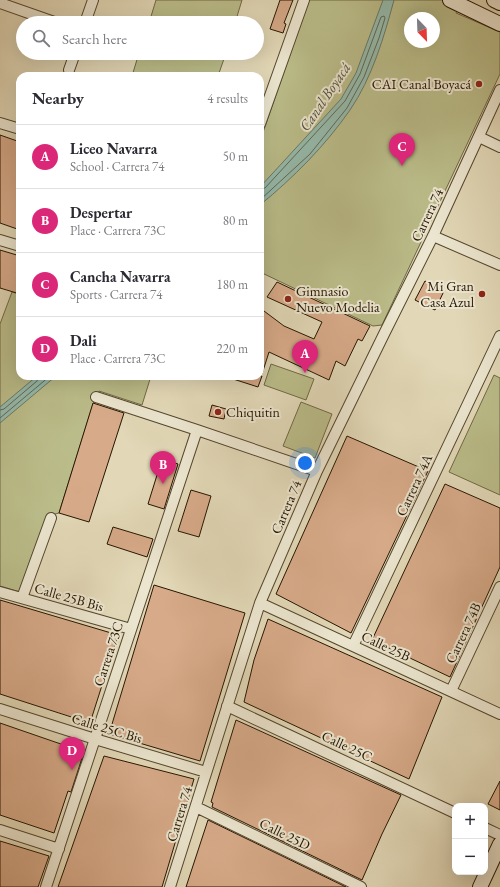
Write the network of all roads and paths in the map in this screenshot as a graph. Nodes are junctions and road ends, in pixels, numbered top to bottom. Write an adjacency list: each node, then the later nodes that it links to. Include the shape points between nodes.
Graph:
1 (93, 0): 8 (street)
2 (304, 0): 13 (street)
3 (450, 0): 9 (main road)
4 (494, 0): 6 (main road)
5 (0, 3): 7 (street)
6 (500, 3)
7 (37, 16)
8 (87, 16)
9 (500, 24)
10 (73, 60): 11 (street)
11 (69, 70)
12 (500, 90): 16 (street, Carrera 74)
13 (264, 113)
14 (0, 123): 15 (street)
15 (16, 129)
16 (478, 137): 17 (street); 18 (street, Carrera 74)
17 (500, 147)
18 (433, 236): 21 (street); 25 (street, Carrera 74)
19 (0, 240): 20 (street)
20 (16, 245)
21 (500, 265)
22 (500, 336): 32 (street, Carrera 74A)
23 (96, 397): 24 (street)
24 (197, 430): 25 (street); 31 (street, Carrera 73C)
25 (317, 471): 30 (street, Carrera 74)
26 (50, 518): 29 (street)
27 (500, 587): 33 (street, Carrera 74B)
28 (0, 592): 29 (street, Calle 25B Bis)
29 (22, 598): 31 (street, Calle 25B Bis)
30 (260, 603): 32 (street, Calle 25B); 34 (street, Carrera 74)
31 (131, 629): 37 (street, Carrera 73C)
32 (353, 646): 33 (street, Calle 25B)
33 (451, 691): 36 (street, Calle 25B)
34 (228, 706): 38 (street, Carrera 74); 40 (street, Calle 25C)
35 (0, 709): 37 (street, Calle 25C Bis)
36 (500, 714)
37 (95, 739): 38 (street, Calle 25C Bis); 45 (street, Carrera 73C)
38 (206, 772): 39 (street, Carrera 74)
39 (196, 807): 47 (street, Carrera 74); 48 (street, Calle 25D)
40 (452, 812)
41 (488, 829): 43 (street)
42 (0, 830): 45 (street)
43 (500, 835)
44 (500, 844): 49 (main road)
45 (58, 849): 46 (street, Carrera 73C)
46 (46, 887)
47 (170, 887)
48 (361, 887)
49 (480, 887)

